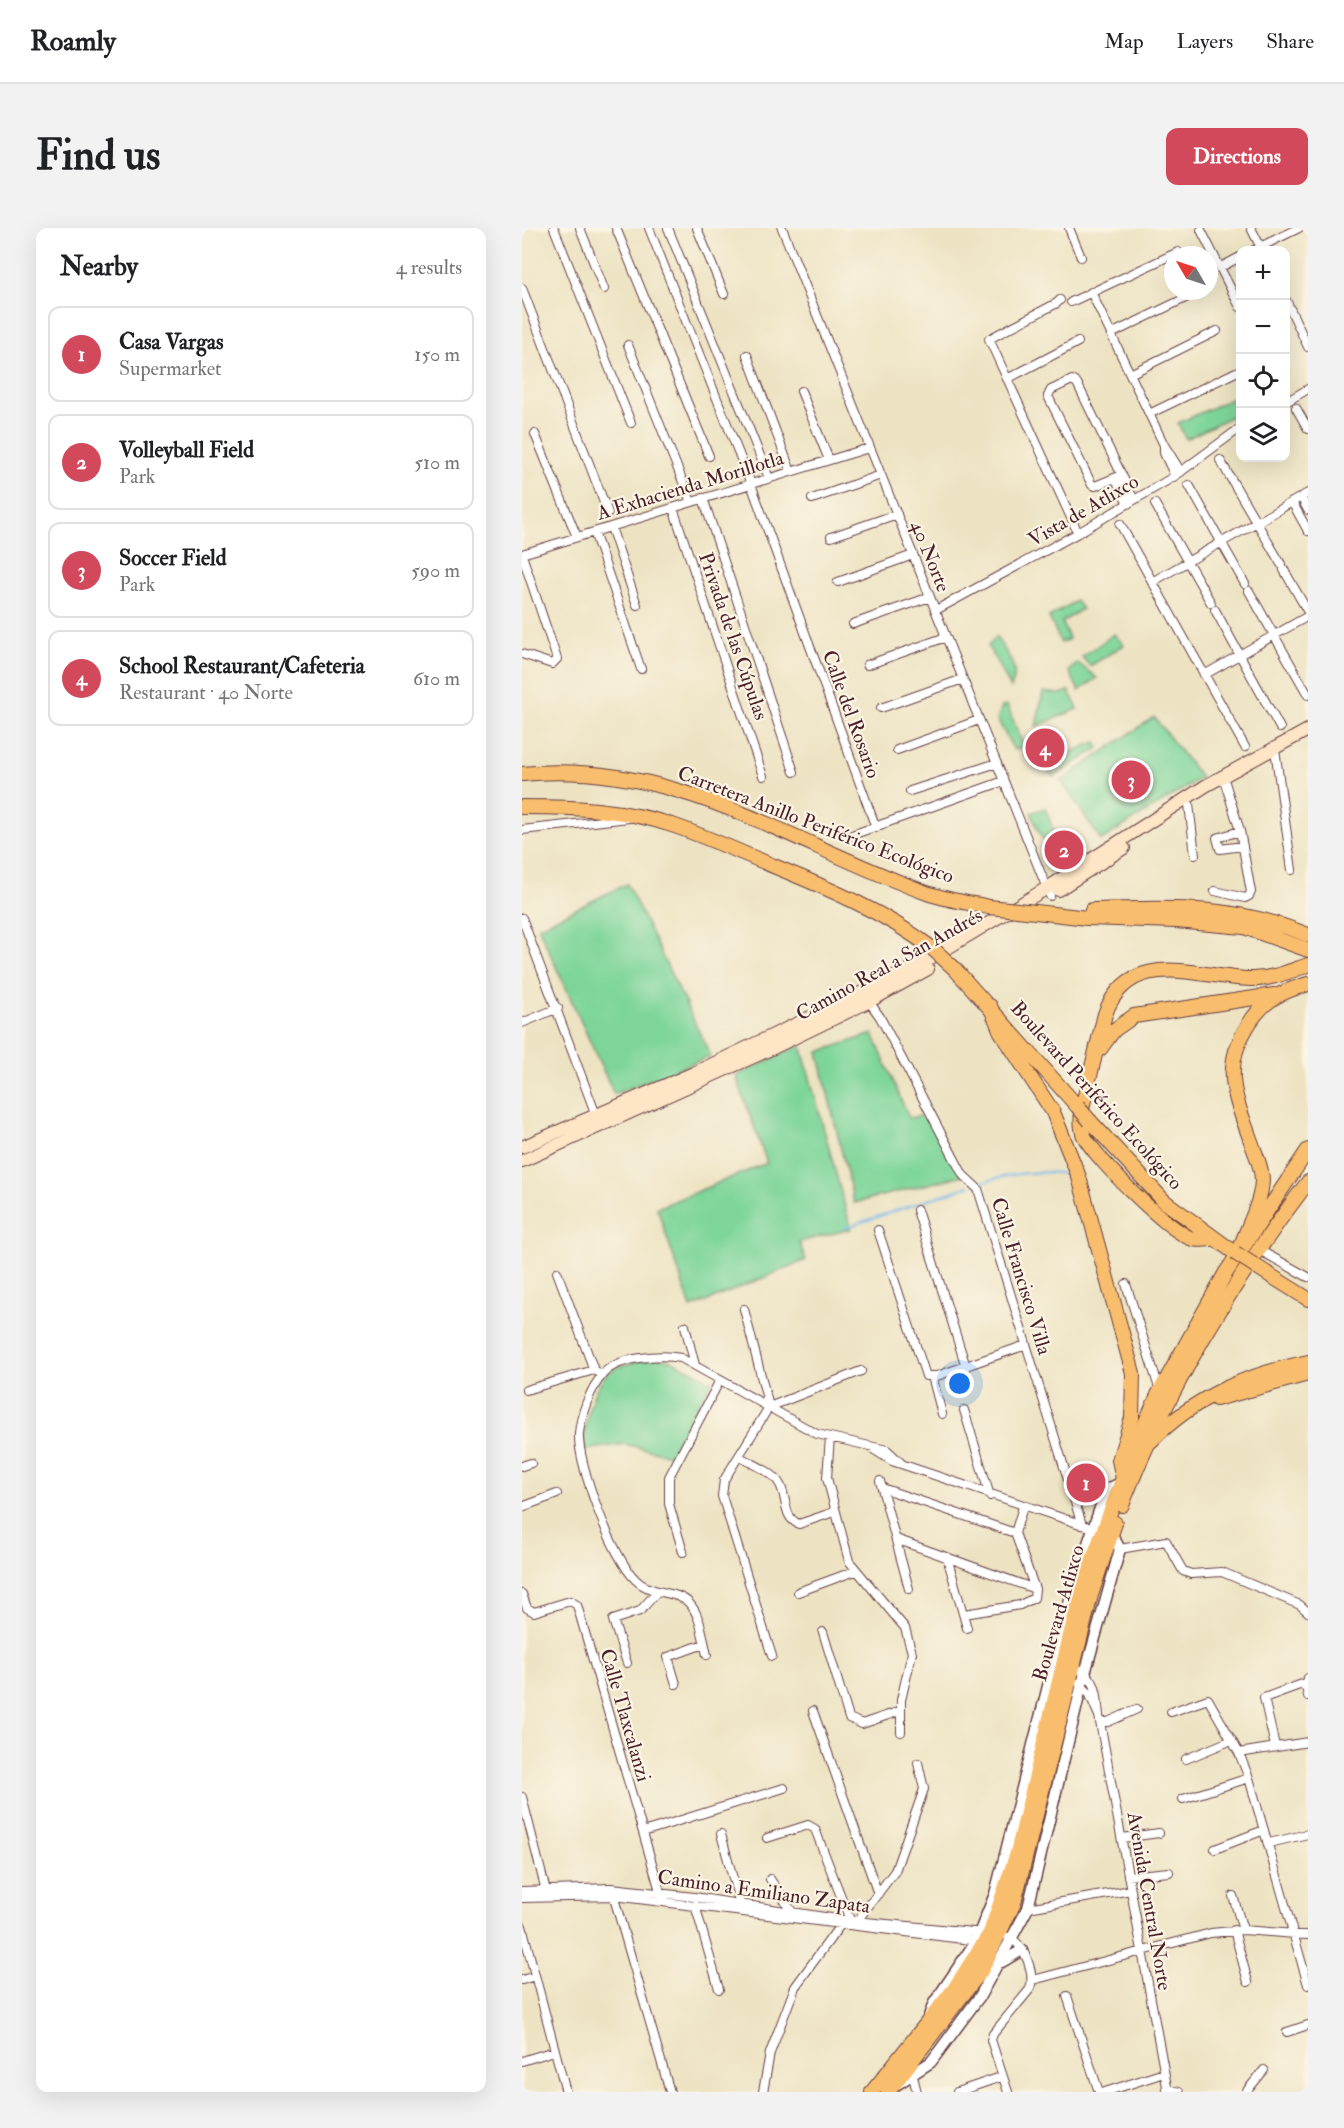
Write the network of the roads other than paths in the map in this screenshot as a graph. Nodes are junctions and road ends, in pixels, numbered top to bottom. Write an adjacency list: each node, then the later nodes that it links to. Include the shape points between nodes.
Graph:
1 (554, 228): 41 (street)
2 (580, 228): 19 (street)
3 (616, 228): 46 (street)
4 (649, 228): 54 (street, Calle del Rosario)
5 (668, 228): 53 (street)
6 (697, 228): 21 (street)
7 (782, 228): 45 (street, 40 Norte)
8 (1069, 228): 14 (street)
9 (1251, 228): 12 (street)
10 (1299, 228): 13 (street)
11 (1201, 230): 17 (street)
12 (1258, 246)
13 (1265, 246)
14 (1082, 257)
15 (1164, 258): 20 (street)
16 (1236, 259): 17 (street)
17 (1221, 267): 24 (street)
18 (522, 288): 65 (street)
19 (604, 289)
20 (1091, 292): 25 (street); 28 (street)
21 (724, 294)
22 (1060, 300): 35 (street, via 989,339)
23 (1181, 300): 28 (street)
24 (1237, 300)
25 (1071, 302)
26 (1290, 309): 31 (street)
27 (1217, 331): 34 (street)
28 (1111, 334): 34 (street)
29 (1078, 342): 35 (street)
30 (628, 345): 59 (street)
31 (1308, 347)
32 (747, 355): 49 (street)
33 (1236, 372): 40 (street)
34 (1130, 374): 40 (street)
35 (1006, 379): 72 (street)
36 (1308, 389): 38 (street)
37 (801, 391): 47 (street)
38 (1290, 398)
39 (1296, 408): 42 (street)
40 (1149, 414): 50 (street)
41 (631, 423)
42 (1308, 429)
43 (1236, 431): 50 (street, Vista de Atlixco)
44 (535, 434): 73 (street)
45 (869, 448): 47 (street, A Exhacienda Morillotla); 51 (street, 40 Norte)
46 (709, 456)
47 (829, 460): 49 (street, A Exhacienda Morillotla)
48 (1220, 460): 67 (street)
49 (791, 471): 53 (street, A Exhacienda Morillotla)
50 (1178, 474): 60 (street, Vista de Atlixco)
51 (881, 475): 58 (street); 66 (street, 40 Norte)
52 (1118, 476): 52 (street, via 1077,383 1072,380 1049,393 1092,485); 60 (street)
53 (769, 478): 54 (street, A Exhacienda Morillotla)
54 (751, 484): 57 (street, A Exhacienda Morillotla); 112 (street, Calle del Rosario)
55 (1189, 485): 75 (street)
56 (1304, 495): 61 (street); 64 (street)
57 (703, 498): 59 (street, A Exhacienda Morillotla); 103 (street)
58 (812, 499)
59 (691, 502): 63 (street, A Exhacienda Morillotla)
60 (1131, 502): 72 (street, Vista de Atlixco)
61 (1292, 502): 67 (street); 70 (street)
62 (1155, 504): 78 (street)
63 (673, 508): 69 (street, A Exhacienda Morillotla); 105 (street, Privada de las Cúpulas)
64 (1308, 510)
65 (608, 513)
66 (897, 514): 74 (street); 77 (street, 40 Norte)
67 (1257, 522): 75 (street); 84 (street)
68 (1120, 524): 80 (street)
69 (611, 526): 71 (street, A Exhacienda Morillotla); 82 (street)
70 (1308, 531)
71 (594, 532): 73 (street, A Exhacienda Morillotla); 91 (street)
72 (1078, 533): 83 (street, Vista de Atlixco)
73 (577, 537): 76 (street, A Exhacienda Morillotla)
74 (831, 537)
75 (1221, 543): 78 (street); 86 (street)
76 (522, 554): 88 (street, via 557,659 552,664)
77 (914, 555): 79 (street); 81 (street, 40 Norte)
78 (1188, 562): 80 (street); 89 (street)
79 (838, 582)
80 (1152, 582): 92 (street)
81 (930, 597): 83 (street, 40 Norte); 85 (street)
82 (637, 605)
83 (936, 610): 87 (street, 40 Norte)
84 (1308, 614): 86 (street)
85 (854, 624)
86 (1274, 635): 89 (street); 94 (street)
87 (946, 638): 90 (street); 93 (street, 40 Norte)
88 (522, 654)
89 (1240, 655): 92 (street); 97 (street)
90 (867, 665)
91 (641, 669)
92 (1204, 675): 99 (street)
93 (963, 679): 95 (street); 96 (street, 40 Norte)
94 (1308, 695)
95 (881, 708)
96 (979, 720): 101 (street); 102 (street, 40 Norte)
97 (1280, 728)
98 (1308, 730): 100 (main road, Camino Real a San Andrés)
99 (1245, 747)
100 (1275, 749): 106 (main road, Camino Real a San Andrés); 118 (street)
101 (897, 750)
102 (997, 763): 107 (street, 40 Norte); 108 (street)
103 (794, 772)
104 (522, 774): 121 (main road, Carretera Anillo Periférico Ecológico, bridge, via 579,772 661,785 753,817 928,893 989,907)
105 (763, 776)
106 (1225, 779): 109 (main road, Camino Real a San Andrés); 114 (street); 120 (main road, Camino Real a San Andrés)
107 (1004, 781): 112 (street); 120 (street, 40 Norte)
108 (910, 791)
109 (1189, 804): 117 (street); 120 (main road, Camino Real a San Andrés)
110 (522, 807): 111 (main road, via 578,807)
111 (638, 816): 113 (street); 130 (main road, Boulevard Periférico Ecológico, bridge, via 674,826 866,904 933,949)
112 (876, 828): 115 (street)
113 (522, 831)
114 (1240, 831): 116 (street); 116 (street, via 1217,838 1217,844 1220,849)
115 (849, 836)
116 (1244, 846): 119 (street, via 1249,896)
117 (1195, 855)
118 (1292, 870)
119 (1215, 891)
120 (1048, 892): 127 (main road, Camino Real a San Andrés, via 921,964); 129 (main road, Camino Real a San Andrés)
121 (1042, 912): 123 (main road, via 1188,908 1252,918); 124 (main road, via 1244,927)
122 (522, 918): 131 (street)
123 (1308, 935)
124 (1307, 950)
125 (1308, 964): 134 (main road, via 1252,979 1168,969 1138,976 1111,1002)
126 (1308, 984): 128 (main road)
127 (858, 994): 129 (street); 133 (main road, Camino Real a San Andrés)
128 (1274, 994): 134 (main road, via 1134,1016 1114,1030); 144 (main road, via 1248,1024 1232,1065 1234,1093 1262,1180 1258,1203)
129 (870, 1001): 133 (main road, Camino Real a San Andrés); 152 (street, Calle Francisco Villa, via 963,1175 978,1189)
130 (990, 1006): 143 (main road, Boulevard Periférico Ecológico, bridge, via 1164,1201); 171 (main road, via 1001,1032 1053,1112 1080,1177 1133,1373 1132,1418 1119,1460)
131 (558, 1008): 132 (street); 135 (street)
132 (522, 1023)
133 (765, 1046): 135 (main road, Camino Real a San Andrés); 138 (main road, Camino Real a San Andrés)
134 (1096, 1053): 143 (main road, via 1081,1119 1088,1142 1116,1176 1179,1231 1196,1240)
135 (596, 1115): 136 (main road, Camino Real a San Andrés)
136 (522, 1147)
137 (1308, 1150): 139 (main road, Boulevard Atlixco)
138 (522, 1161)
139 (1285, 1182): 140 (main road); 144 (main road, Boulevard Atlixco)
140 (1304, 1187): 145 (main road, Boulevard Atlixco)
141 (917, 1210): 155 (street)
142 (878, 1230): 159 (street)
143 (1211, 1239): 144 (main road, Boulevard Periférico Ecológico)
144 (1233, 1249): 149 (main road, Boulevard Periférico Ecológico, bridge); 162 (main road, Boulevard Atlixco)
145 (1261, 1251): 147 (street); 167 (main road, Boulevard Atlixco, via 1203,1342)
146 (557, 1272): 157 (street)
147 (1308, 1277)
148 (1126, 1284): 162 (street)
149 (1308, 1299)
150 (744, 1309): 163 (street)
151 (685, 1326): 154 (street)
152 (1026, 1346): 155 (street); 177 (street, Calle Francisco Villa)
153 (1308, 1362): 167 (main road, via 1262,1372 1216,1391 1181,1413)
154 (695, 1365): 157 (street, via 681,1358 655,1355); 160 (street)
155 (966, 1367): 159 (street)
156 (861, 1371): 163 (street)
157 (598, 1372): 161 (street); 187 (street, via 579,1434 583,1465 609,1539 624,1567 635,1580)
158 (1308, 1374): 167 (main road, via 1208,1402)
159 (929, 1376): 165 (street)
160 (720, 1380): 163 (street); 181 (street, via 669,1477 669,1504)
161 (526, 1390)
162 (1160, 1391): 171 (main road, Boulevard Atlixco)
163 (769, 1407): 166 (street, via 817,1434); 168 (street)
164 (963, 1410): 173 (street)
165 (942, 1414)
166 (830, 1437): 173 (street, via 845,1438 889,1460); 176 (street, via 827,1478)
167 (1150, 1443): 177 (main road, Boulevard Atlixco)
168 (740, 1456): 176 (street, via 781,1485 794,1522 799,1524); 195 (street, via 724,1480 722,1496)
169 (531, 1463): 170 (street)
170 (522, 1466)
171 (1122, 1480): 177 (main road, Boulevard Atlixco)
172 (557, 1494): 174 (street)
173 (990, 1496): 175 (street)
174 (522, 1507)
175 (1023, 1507): 177 (street); 178 (street)
176 (834, 1512): 183 (street)
177 (1097, 1529): 180 (street); 197 (main road, via 1091,1595); 197 (street, via 1072,1588)
178 (1015, 1533): 179 (street, via 881,1485); 185 (street)
179 (896, 1539): 182 (street); 184 (street)
180 (1120, 1549): 189 (street, via 1166,1541 1183,1571 1222,1572); 197 (street)
181 (683, 1552)
182 (947, 1557): 185 (street); 190 (street)
183 (855, 1571): 186 (street); 203 (street, via 905,1628 912,1653)
184 (909, 1589)
185 (1035, 1589): 190 (street, via 1034,1598 1020,1605)
186 (798, 1592)
187 (656, 1593): 193 (street, via 687,1601 695,1610); 196 (street, via 640,1611 613,1620)
188 (522, 1594): 218 (street, Calle Tlaxcalanzi, via 527,1608 534,1612 570,1601 577,1605)
189 (1308, 1612)
190 (964, 1614): 191 (street)
191 (967, 1628)
192 (823, 1632): 203 (street, via 849,1718 862,1724)
193 (704, 1644): 194 (street); 199 (street, via 668,1657)
194 (707, 1655)
195 (772, 1656)
196 (627, 1663)
197 (1068, 1670): 205 (street, Avenida Central Norte, via 1089,1693); 205 (street, Avenida Central Norte, via 1097,1690); 239 (street); 246 (main road, via 1014,1903); 246 (street, via 995,1894)
198 (1307, 1681): 200 (street); 209 (street, via 1264,1698)
199 (676, 1684)
200 (1308, 1696)
201 (1137, 1709): 205 (street, via 1108,1722)
202 (813, 1711): 233 (street)
203 (900, 1711): 206 (street)
204 (1171, 1712): 207 (street, via 1208,1699)
205 (1100, 1719): 223 (street, Avenida Central Norte)
206 (901, 1732)
207 (1232, 1740): 210 (street); 211 (street)
208 (1308, 1742): 209 (street)
209 (1275, 1746): 210 (street)
210 (1239, 1752): 213 (street)
211 (1186, 1759)
212 (918, 1763): 233 (street, via 924,1789 895,1871)
213 (1249, 1778): 216 (street); 217 (street)
214 (784, 1788): 218 (street)
215 (522, 1797): 231 (street)
216 (1183, 1799)
217 (1264, 1830): 224 (street); 225 (street)
218 (643, 1832): 235 (street, Calle Tlaxcalanzi)
219 (1159, 1833): 223 (street)
220 (1308, 1833): 224 (street)
221 (720, 1834): 238 (street)
222 (767, 1838): 241 (street, via 808,1825 816,1829)
223 (1122, 1838): 227 (street, Avenida Central Norte)
224 (1269, 1843): 244 (street)
225 (1215, 1849)
226 (1169, 1872): 227 (street)
227 (1128, 1876): 229 (street, Avenida Central Norte)
228 (770, 1879): 240 (street)
229 (1131, 1890): 239 (street); 247 (street, Avenida Central Norte)
230 (522, 1891): 231 (street, Camino a Emiliano Zapata)
231 (546, 1891): 232 (street, Camino a Emiliano Zapata)
232 (613, 1892): 235 (street, Camino a Emiliano Zapata); 236 (street, Camino a Emiliano Zapata); 267 (street)
233 (878, 1894): 241 (street)
234 (1233, 1896): 243 (street)
235 (662, 1897): 237 (street, Camino a Emiliano Zapata); 238 (street, Camino a Emiliano Zapata)
236 (522, 1898)
237 (696, 1905): 238 (street, Camino a Emiliano Zapata); 253 (street)
238 (741, 1907): 240 (street, Camino a Emiliano Zapata); 241 (street, Camino a Emiliano Zapata)
239 (1028, 1908): 246 (street)
240 (793, 1913): 241 (street, Camino a Emiliano Zapata)
241 (848, 1922): 246 (street, Camino a Emiliano Zapata); 246 (street, Camino a Emiliano Zapata); 268 (street, via 795,1987 770,2053)
242 (522, 1926): 248 (street)
243 (1238, 1930): 244 (street); 247 (street); 251 (street)
244 (1296, 1935): 245 (street); 252 (street)
245 (1308, 1935)
246 (998, 1941): 250 (street); 260 (main road); 260 (street, via 994,1971 980,1996 931,2062); 269 (main road, via 954,1989)
247 (1142, 1950): 250 (street); 261 (street, Avenida Central Norte)
248 (535, 1976): 249 (street); 257 (street)
249 (522, 1980)
250 (1033, 1980): 262 (street, via 991,2040)
251 (1248, 1982)
252 (1308, 1985)
253 (719, 1989)
254 (1067, 1996): 273 (street)
255 (1308, 2025): 256 (street)
256 (1287, 2032)
257 (554, 2051): 258 (street); 266 (street)
258 (522, 2061)
259 (1264, 2070): 276 (street)
260 (911, 2071): 263 (main road); 270 (street)
261 (1164, 2073): 265 (street, Avenida Central Norte); 274 (street)
262 (1001, 2077): 264 (street); 272 (street)
263 (889, 2090)
264 (971, 2090): 271 (street)
265 (1168, 2090): 275 (street)
266 (566, 2092)
267 (670, 2092)
268 (763, 2092)
269 (872, 2092)
270 (917, 2092)
271 (957, 2092)
272 (1008, 2092)
273 (1099, 2092)
274 (1105, 2092)
275 (1179, 2092)
276 (1246, 2092)

